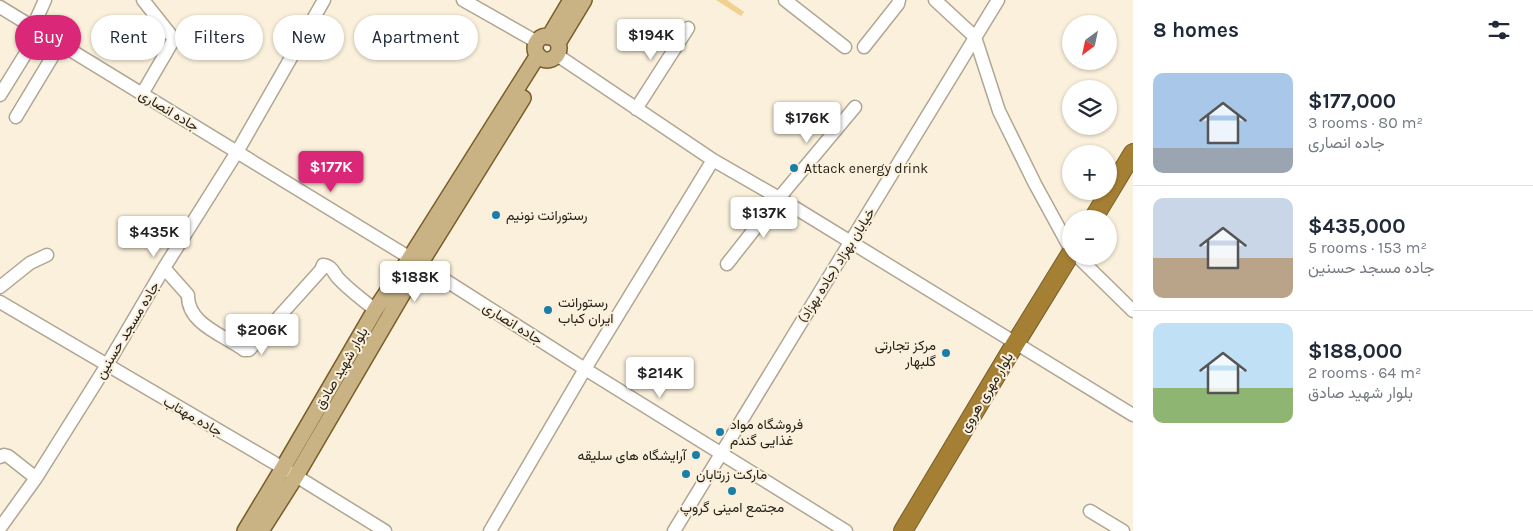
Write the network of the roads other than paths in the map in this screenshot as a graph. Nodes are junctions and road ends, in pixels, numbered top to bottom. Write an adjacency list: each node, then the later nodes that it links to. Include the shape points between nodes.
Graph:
1 (45, 0): 12 (street)
2 (143, 0): 22 (street, via 174,39)
3 (324, 0): 27 (street, جاده مسجد حسنین)
4 (463, 0): 18 (street)
5 (570, 0): 18 (main road, بلوار شهید صادق)
6 (584, 0): 18 (main road, بلوار شهید صادق)
7 (899, 0): 17 (street)
8 (935, 0): 15 (street)
9 (998, 0): 15 (street, خیابان بهزاد (جاده بهزاد))
10 (794, 3): 16 (street)
11 (0, 7): 13 (street, جاده انصاری)
12 (38, 15)
13 (15, 16)
14 (688, 28): 25 (street)
15 (975, 37): 32 (street, via 998,111); 33 (street, خیابان بهزاد (جاده بهزاد))
16 (845, 47)
17 (864, 47)
18 (547, 49): 25 (street); 35 (main road, بلوار شهید صادق)
19 (81, 57): 22 (street, جاده انصاری)
20 (19, 60): 23 (street)
21 (50, 60): 26 (street)
22 (142, 94): 27 (street, جاده انصاری)
23 (0, 95)
24 (856, 107): 30 (street)
25 (636, 108): 29 (street)
26 (16, 117)
27 (237, 152): 35 (street, جاده انصاری); 39 (street, جاده مسجد حسنین)
28 (1133, 153): 31 (highway)
29 (713, 160): 30 (street); 46 (street)
30 (779, 198): 33 (street); 36 (street)
31 (1098, 210)
32 (1062, 235)
33 (851, 241): 44 (street); 48 (street, خیابان بهزاد (جاده بهزاد))
34 (47, 255): 40 (street, via 30,263)
35 (415, 261): 42 (main road, بلوار شهید صادق); 46 (street, جاده انصاری); 50 (main road, بلوار شهید صادق)
36 (727, 264)
37 (1063, 265): 44 (highway, بلوار مهری هروی)
38 (1086, 265): 43 (street)
39 (164, 268): 42 (street, via 188,295 188,304 199,320 244,350 249,350 323,265 332,269 346,287); 45 (street, جاده مسجد حسنین)
40 (0, 287)
41 (0, 302): 45 (street, جاده مهتاب)
42 (375, 310): 50 (main road, بلوار شهید صادق)
43 (1133, 311)
44 (1015, 344): 47 (street); 60 (highway, بلوار مهری هروی)
45 (106, 365): 50 (street, جاده مهتاب); 51 (street, جاده مسجد حسنین)
46 (585, 369): 48 (street, جاده انصاری); 57 (street)
47 (1133, 415)
48 (720, 453): 58 (street, خیابان بهزاد (جاده بهزاد)); 59 (street, جاده انصاری)
49 (0, 458): 51 (street, via 8,456)
50 (290, 472): 54 (main road, بلوار شهید صادق); 55 (main road, بلوار شهید صادق); 56 (street, جاده مهتاب)
51 (36, 478): 53 (street, جاده مسجد حسنین)
52 (1090, 511): 61 (street)
53 (0, 528)
54 (245, 531)
55 (261, 531)
56 (385, 531)
57 (490, 531)
58 (674, 531)
59 (846, 531)
60 (903, 531)
61 (1123, 531)

